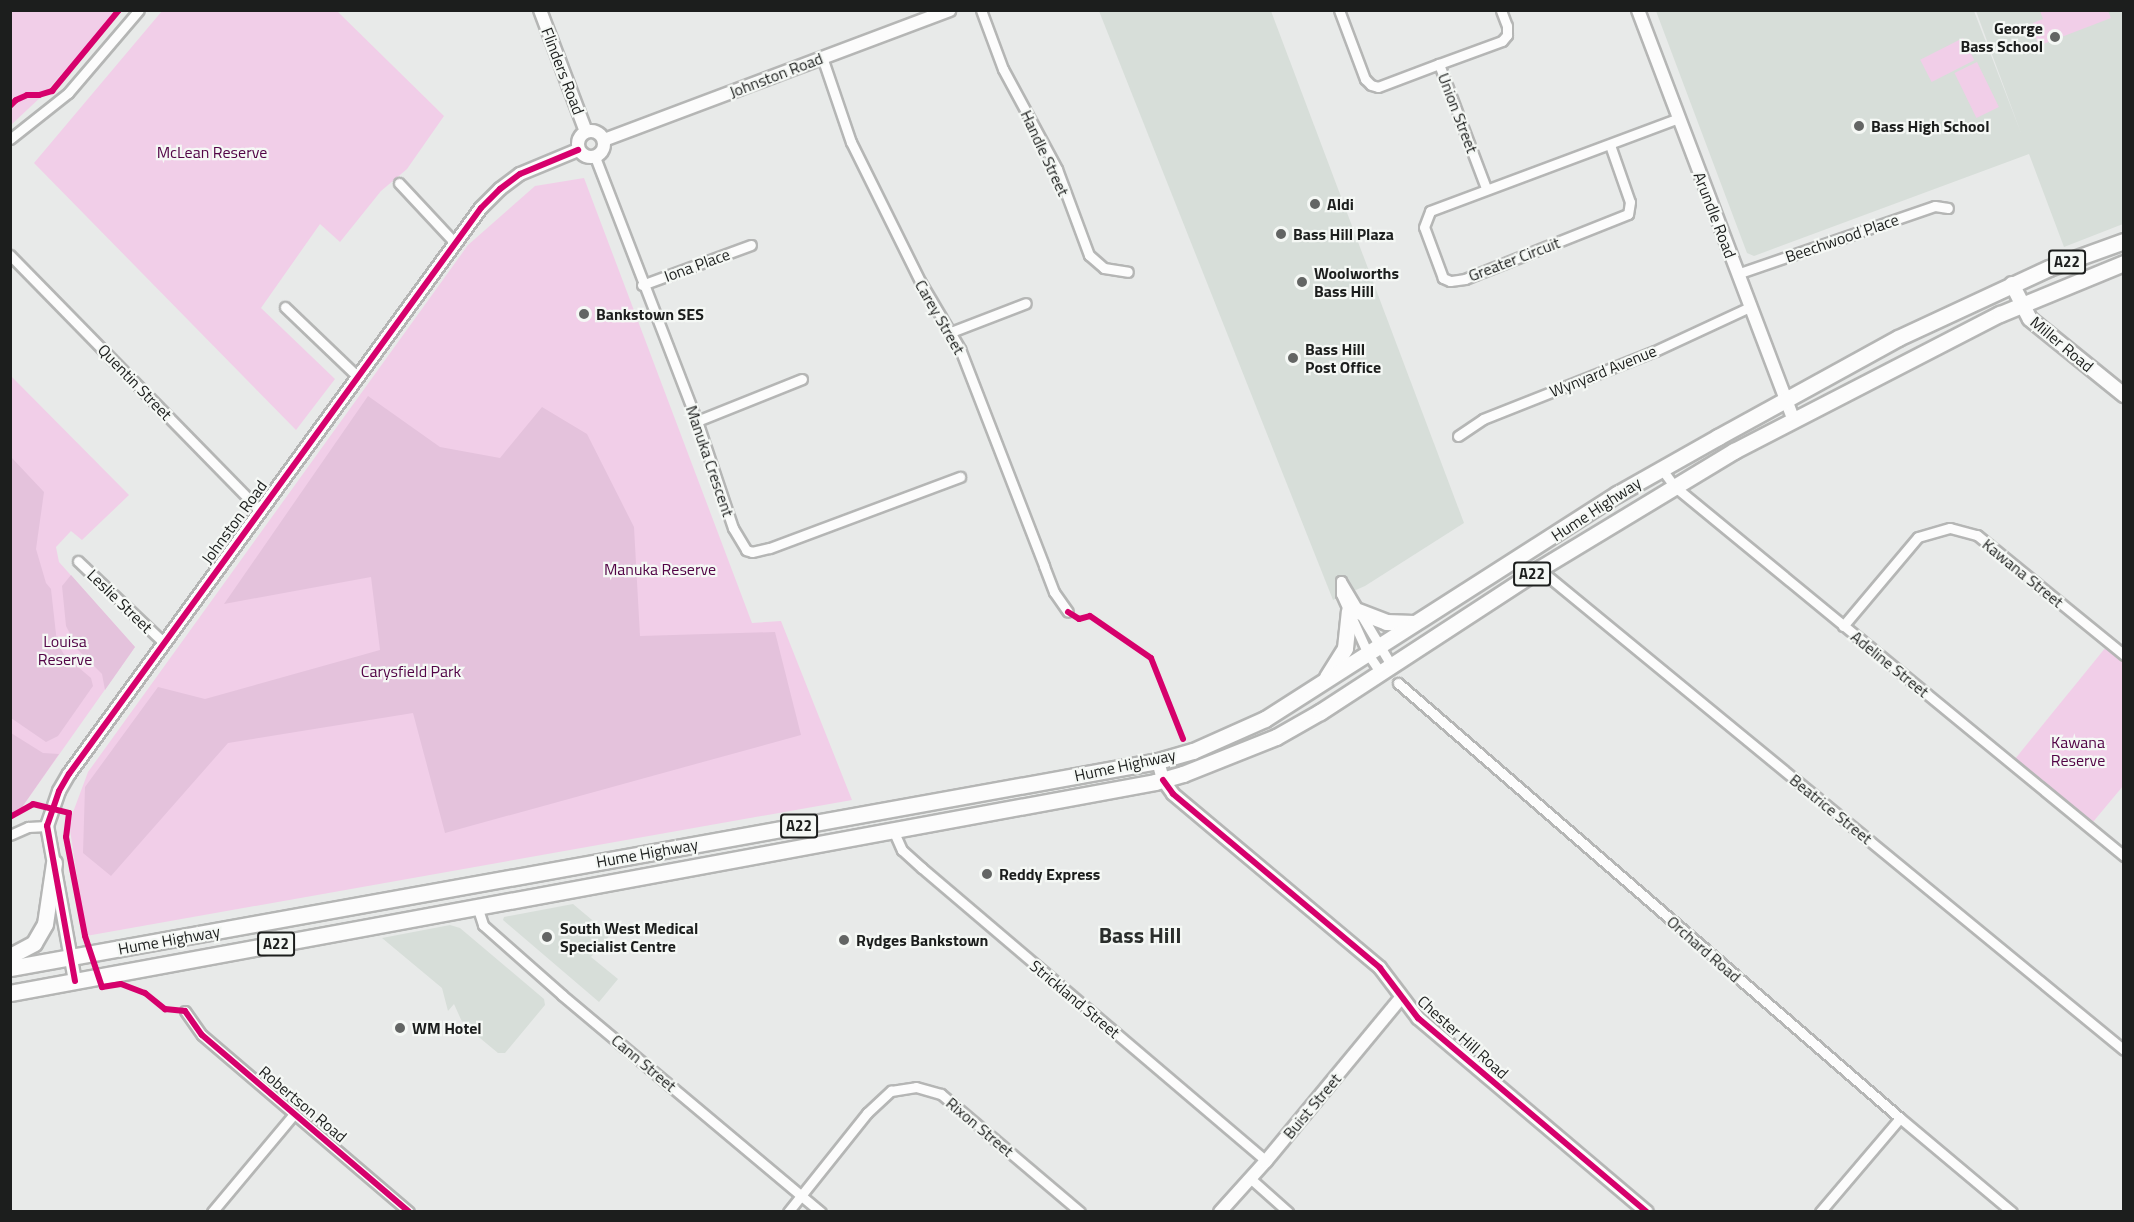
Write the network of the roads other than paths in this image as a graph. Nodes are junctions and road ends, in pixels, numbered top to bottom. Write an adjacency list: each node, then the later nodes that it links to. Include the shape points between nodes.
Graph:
1 (139, 10): 12 (street, via 68,93)
2 (540, 10): 11 (street, Flinders Road)
3 (949, 10): 8 (street, Johnston Road)
4 (981, 10): 25 (street, Handle Street, via 1004,69 1057,169 1089,255 1111,271)
5 (1339, 10): 9 (street, via 1365,79 1371,85 1377,87)
6 (1501, 10): 9 (street, Union Street, via 1507,26 1502,41)
7 (1638, 10): 10 (street, Arundle Road)
8 (822, 57): 13 (street, Johnston Road); 33 (street, Carey Street, via 851,142 921,283)
9 (1439, 64): 18 (street, Union Street)
10 (1679, 118): 14 (street, Greater Circuit); 26 (street, Arundle Road)
11 (586, 132): 13 (street, via 598,133); 15 (street, via 578,141)
12 (10, 139)
13 (604, 140): 16 (street, via 603,149)
14 (1610, 145): 18 (street, Greater Circuit); 18 (street, Greater Circuit, via 1630,202 1628,214 1465,279 1443,278 1424,227 1425,220 1430,212)
15 (578, 150): 16 (street, via 584,156); 21 (street, Johnston Road, via 510,181 490,198)
16 (595, 157): 28 (street, Manuka Crescent)
17 (399, 183): 21 (street)
18 (1486, 188)
19 (1948, 208): 26 (street, Beechwood Place, via 1935,206)
20 (2124, 241): 27 (highway, Hume Highway / A22)
21 (455, 243): 34 (street, Johnston Road)
22 (752, 245): 28 (street, Iona Place)
23 (10, 255): 44 (street, Quentin Street)
24 (2124, 263): 30 (highway, Hume Highway / A22)
25 (1128, 272)
26 (1737, 274): 32 (street, Arundle Road)
27 (2012, 284): 30 (main road, Miller Road); 37 (highway, Hume Highway / A22, via 1898,338)
28 (642, 285): 39 (street, Manuka Crescent)
29 (1026, 303): 33 (street)
30 (2021, 304): 36 (main road, Miller Road, via 2030,319); 38 (highway, Hume Highway / A22)
31 (285, 307): 34 (street)
32 (1750, 307): 37 (street, Arundle Road); 40 (street, Wynyard Avenue, via 1655,351 1483,418)
33 (951, 332): 48 (street, Carey Street, via 1054,592)
34 (358, 377): 44 (street, Johnston Road)
35 (802, 379): 39 (street)
36 (2124, 395)
37 (1785, 402): 38 (street, Arundle Road); 41 (highway, Hume Highway / A22)
38 (1793, 419): 43 (highway, Hume Highway / A22)
39 (697, 421): 42 (street, Manuka Crescent, via 734,528 742,546 752,552)
40 (1458, 436)
41 (1661, 468): 43 (street, Adeline Street); 49 (highway, Hume Highway / A22)
42 (960, 477)
43 (1674, 486): 46 (highway, Hume Highway / A22); 50 (street, Adeline Street)
44 (260, 510): 51 (street, Johnston Road)
45 (78, 561): 51 (street, Leslie Street)
46 (1539, 569): 54 (highway, Hume Highway / A22); 72 (street, Beatrice Street)
47 (1354, 611): 49 (highway, via 1386,622); 52 (street); 55 (highway, via 1345,648)
48 (1068, 612)
49 (1417, 622): 52 (highway, Hume Highway / A22)
50 (1843, 626): 53 (street, Kawana Street, via 1918,537 1950,528 1977,535); 62 (street, Adeline Street)
51 (163, 642): 59 (street, Johnston Road, via 69,774)
52 (1374, 650): 54 (street); 55 (highway, Hume Highway / A22)
53 (2124, 655)
54 (1385, 669): 58 (highway, Hume Highway / A22, via 1276,737)
55 (1324, 682): 57 (highway, Hume Highway / A22, via 1265,719 1192,751)
56 (1398, 684): 74 (street, Orchard Road)
57 (1158, 761): 58 (street, Chester Hill Road); 66 (highway, Hume Highway / A22)
58 (1163, 780): 60 (highway, Hume Highway / A22); 70 (street, Chester Hill Road, via 1173,794 1380,968)
59 (48, 826): 61 (street, via 28,827); 63 (street, Johnston Road)
60 (893, 830): 64 (highway, Hume Highway / A22); 75 (street, Strickland Street, via 902,850 922,868)
61 (10, 835)
62 (2124, 856)
63 (54, 863): 65 (highway, via 45,924 34,943); 66 (street, Johnston Road)
64 (477, 906): 68 (highway, Hume Highway / A22); 77 (street, Cann Street, via 481,922 490,931)
65 (10, 956)
66 (71, 957): 67 (highway, Hume Highway / A22); 68 (street, Johnston Road)
67 (10, 968)
68 (75, 981): 69 (highway, Hume Highway / A22)
69 (10, 993)
70 (1401, 998): 75 (street, Buist Street); 85 (street, Chester Hill Road, via 1434,1032)
71 (185, 1011): 73 (street, Robertson Road, via 202,1035)
72 (2124, 1050)
73 (294, 1114): 78 (street); 79 (street, Robertson Road)
74 (1900, 1118): 86 (street); 87 (street, Orchard Road)
75 (1266, 1161): 76 (street, Buist Street)
76 (1251, 1179): 83 (street, Buist Street); 84 (street)
77 (802, 1195): 80 (street, Rixon Street); 81 (street, Cann Street); 82 (street, Rixon Street, via 867,1113 891,1091 916,1087 941,1094)
78 (212, 1212)
79 (409, 1212)
80 (788, 1212)
81 (821, 1212)
82 (1080, 1212)
83 (1220, 1212)
84 (1288, 1212)
85 (1647, 1212)
86 (1820, 1212)
87 (2012, 1212)

